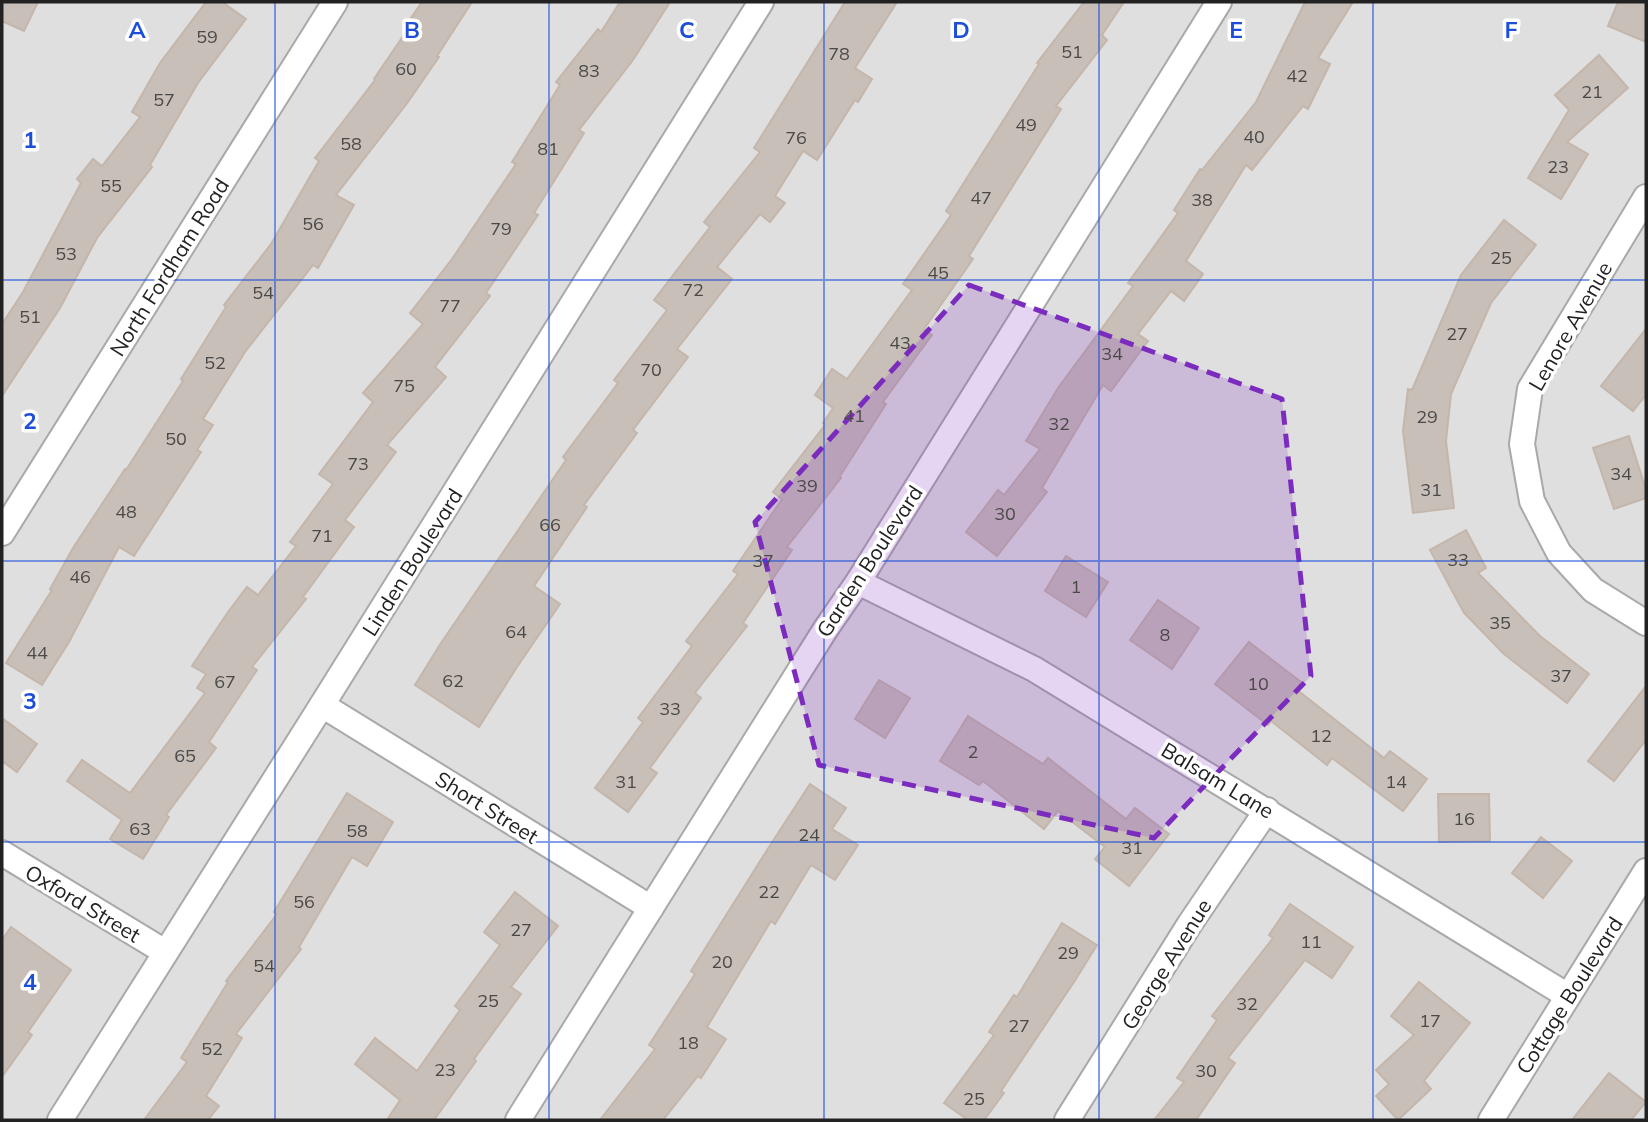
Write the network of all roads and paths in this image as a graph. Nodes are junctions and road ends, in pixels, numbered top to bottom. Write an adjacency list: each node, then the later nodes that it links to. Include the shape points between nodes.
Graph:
1 (335, 2): 5 (street, North Fordham Road)
2 (761, 2): 8 (street, Linden Boulevard)
3 (1219, 2): 6 (street, Garden Boulevard)
4 (1646, 197): 7 (street, Lenore Avenue, via 1530,389 1522,444 1532,501 1559,553 1593,590)
5 (2, 533)
6 (858, 582): 9 (street, Balsam Lane, via 1034,669); 12 (street, Garden Boulevard)
7 (1646, 623)
8 (322, 705): 12 (street, Short Street); 13 (street, Linden Boulevard)
9 (1267, 810): 14 (street, Balsam Lane); 17 (street, George Avenue)
10 (2, 853): 13 (street, Oxford Street)
11 (1646, 871): 14 (street, Cottage Boulevard)
12 (651, 908): 16 (street, Garden Boulevard)
13 (165, 952): 15 (street, Linden Boulevard)
14 (1568, 996): 18 (street, Cottage Boulevard)
15 (60, 1120)
16 (518, 1120)
17 (1067, 1120)
18 (1491, 1120)

